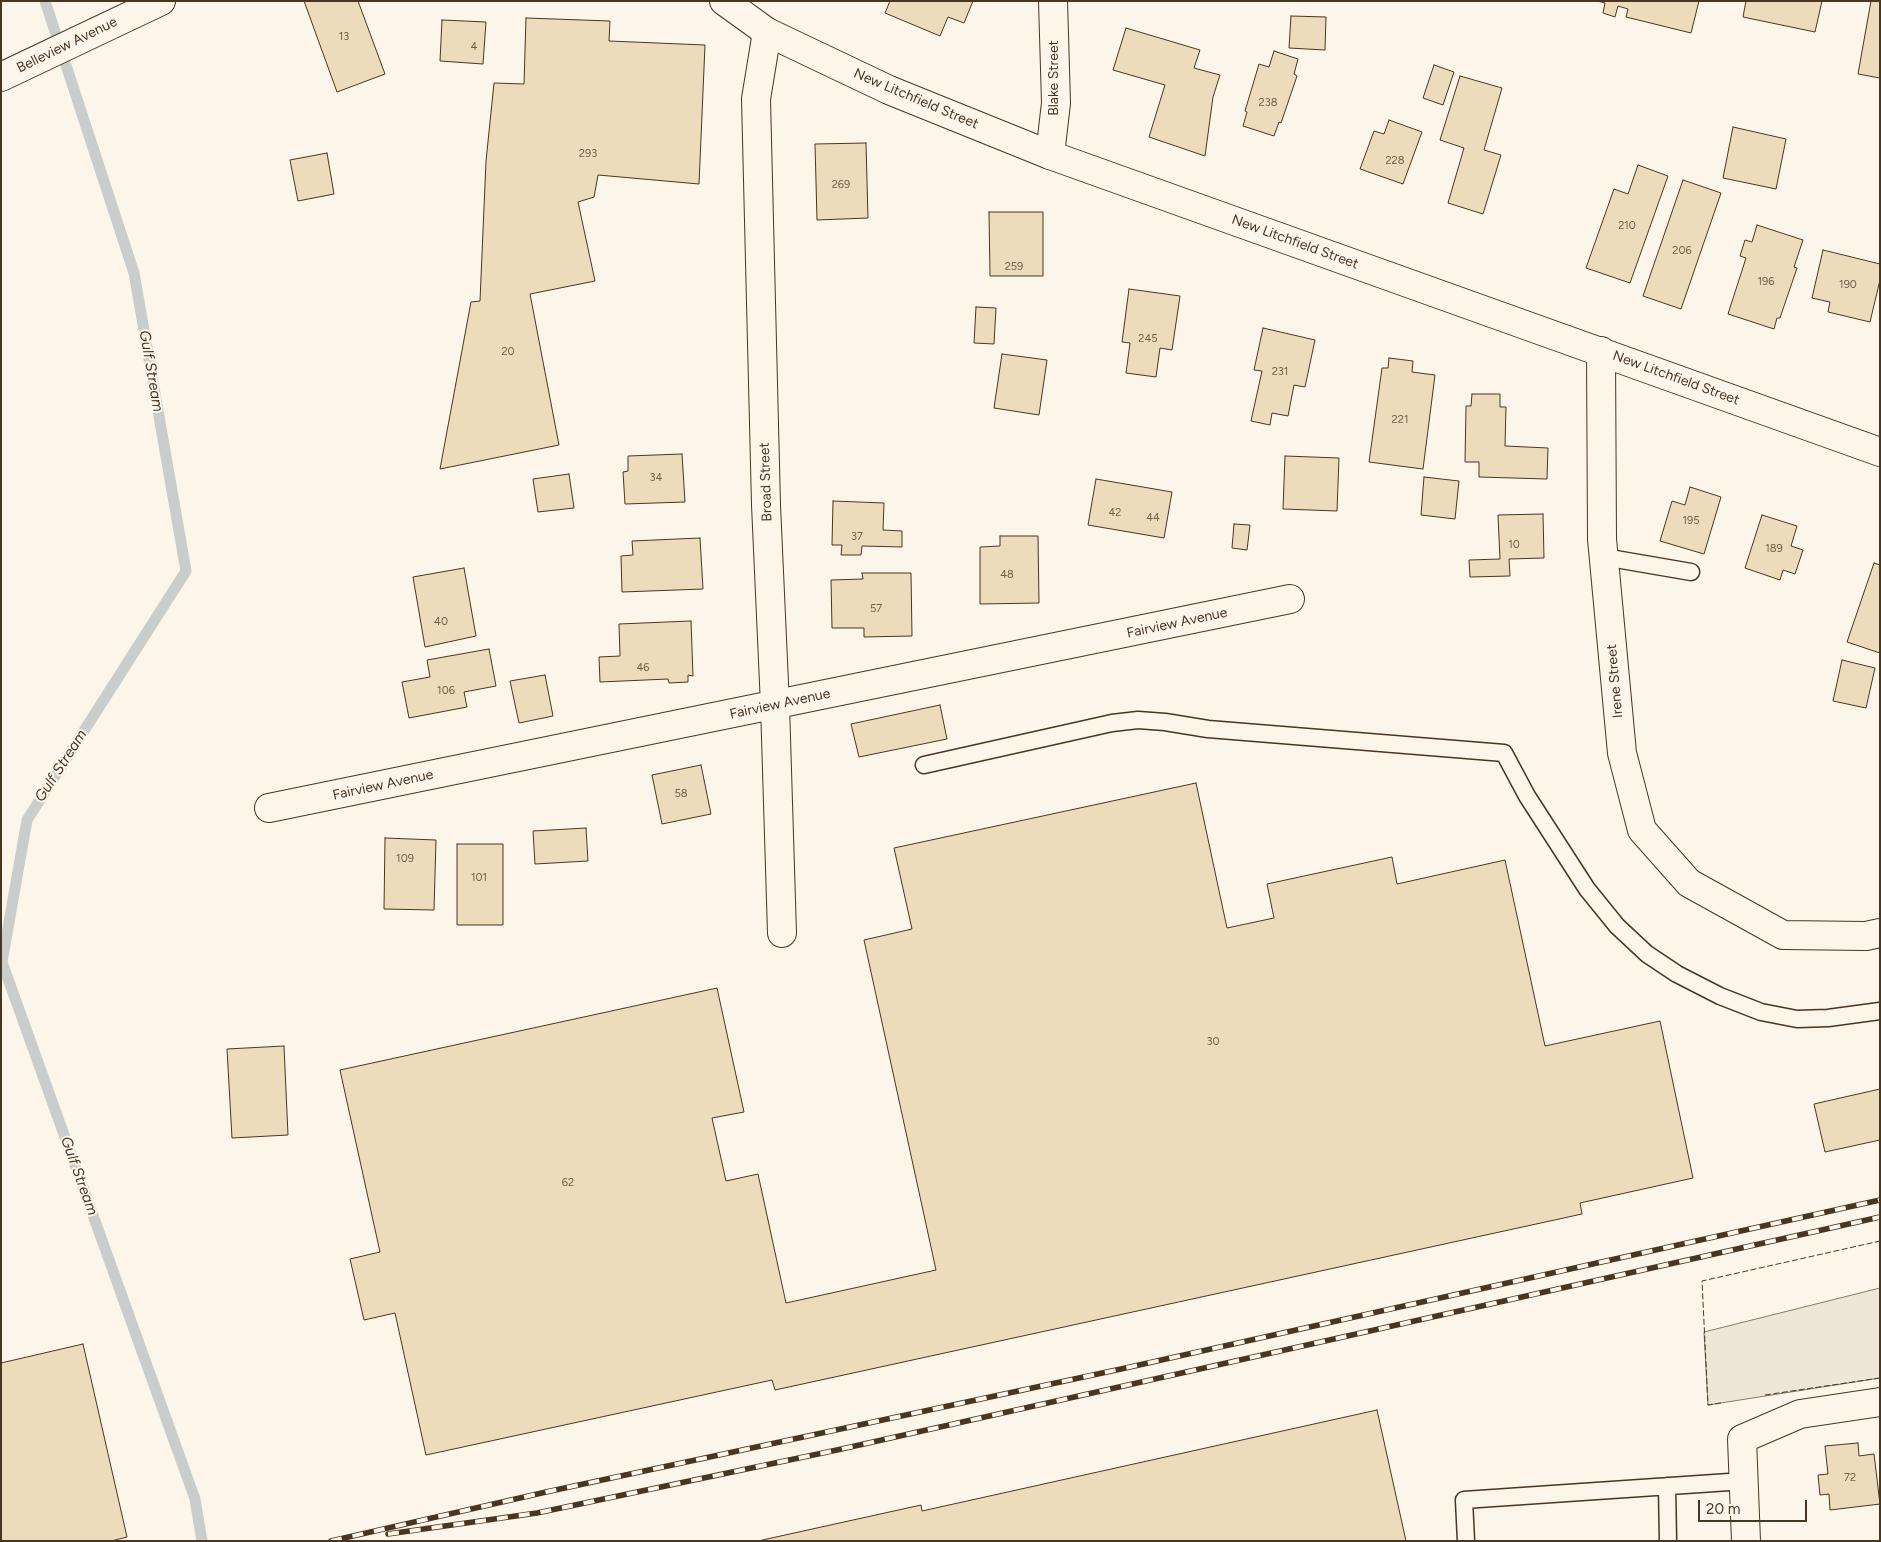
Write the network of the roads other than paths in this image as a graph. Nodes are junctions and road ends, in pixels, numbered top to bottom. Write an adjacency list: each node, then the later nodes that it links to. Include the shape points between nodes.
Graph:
1 (161, 1): 5 (main road, Belleview Avenue)
2 (724, 1): 4 (main road, New Litchfield Street)
3 (1053, 1): 6 (main road, Blake Street, via 1056,103)
4 (768, 32): 6 (main road, New Litchfield Street, via 889,90); 12 (main road, Broad Street, via 756,99 766,505)
5 (12, 71)
6 (1050, 155): 7 (main road, New Litchfield Street)
7 (1601, 351): 8 (main road, New Litchfield Street); 9 (main road, Irene Street)
8 (1880, 452)
9 (1604, 557): 10 (lane); 16 (main road, Irene Street, via 1622,753 1642,830 1689,883 1783,935 1866,936)
10 (1691, 572)
11 (1290, 599): 12 (main road, Fairview Avenue)
12 (775, 705): 14 (main road, Fairview Avenue); 15 (main road, Broad Street)
13 (924, 766): 17 (lane, via 1112,723 1138,720 1504,754 1587,889 1616,926 1646,954 1720,996 1761,1012 1798,1019)
14 (269, 808)
15 (782, 933)
16 (1880, 933)
17 (1880, 1011)
18 (1880, 1402): 19 (main road, via 1800,1414 1742,1439)
19 (1744, 1481): 20 (lane); 23 (main road)
20 (1667, 1486): 21 (lane, via 1464,1500); 22 (lane)
21 (1466, 1541)
22 (1668, 1541)
23 (1746, 1541)

